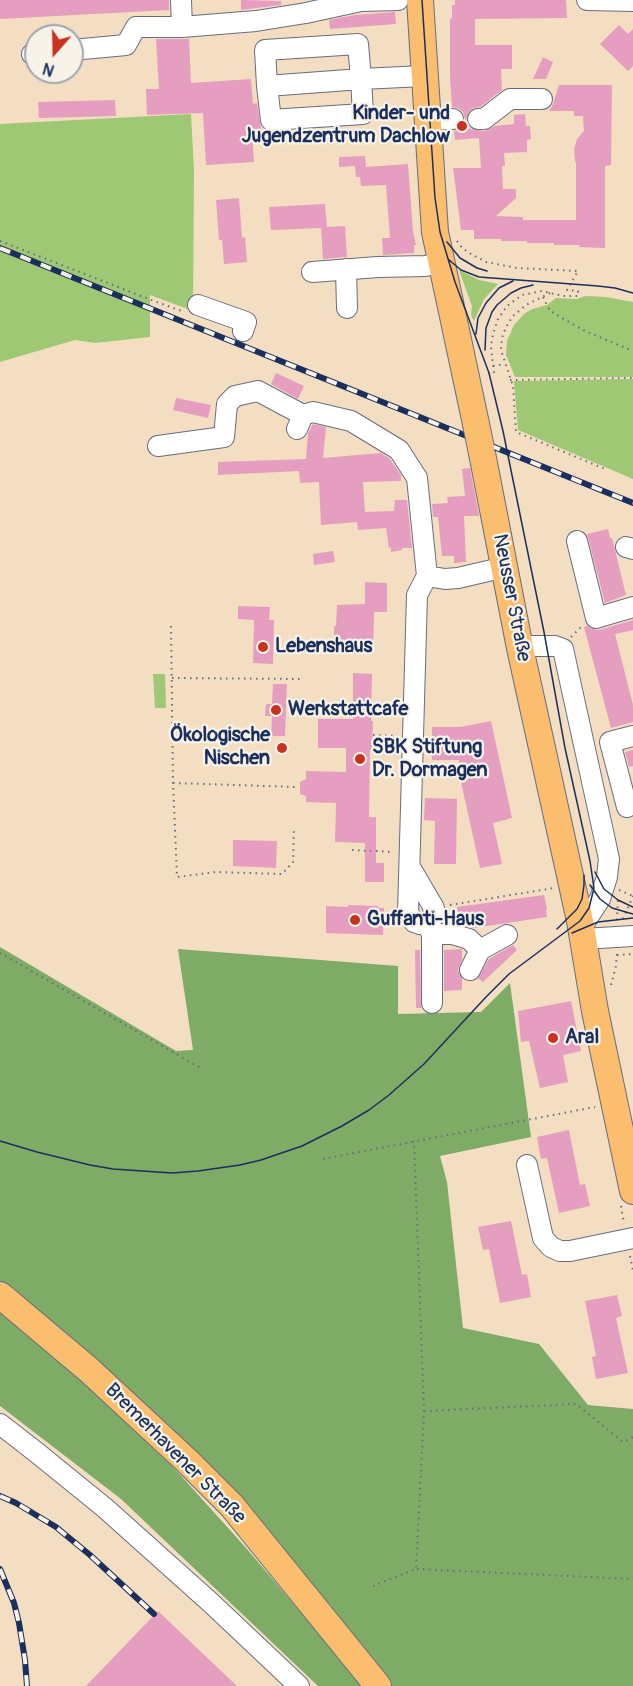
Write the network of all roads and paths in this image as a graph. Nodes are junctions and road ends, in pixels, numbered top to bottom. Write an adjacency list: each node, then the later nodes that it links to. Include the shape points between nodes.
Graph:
1 (181, 0): 8 (street)
2 (288, 0): 7 (street, via 288,6 320,2)
3 (398, 0): 7 (street, via 361,1)
4 (420, 0): 10 (main road, Neusser Straße)
5 (587, 0): 6 (street)
6 (633, 1)
7 (323, 10): 8 (street)
8 (182, 27): 9 (street, via 136,27 126,45)
9 (84, 49)
10 (424, 76): 11 (street); 16 (main road, Neusser Straße)
11 (361, 79): 12 (street); 12 (street, via 363,114 271,120); 12 (street, via 358,44 264,50)
12 (267, 86)
13 (542, 99): 15 (street, via 510,99 484,119)
14 (453, 119): 16 (street)
15 (478, 119)
16 (427, 120): 19 (main road, Neusser Straße, via 435,232)
17 (0, 241): 25 (path, via 154,301)
18 (458, 241): 22 (path, via 462,248 486,262 578,271 567,290 578,291 578,296)
19 (442, 263): 20 (street); 36 (main road, Neusser Straße)
20 (346, 269): 21 (street); 24 (street)
21 (312, 272)
22 (551, 293): 23 (path); 29 (path, via 530,292 507,306 495,326 491,347)
23 (543, 297): 27 (path, via 550,311); 28 (path, via 526,305 506,327 501,350)
24 (347, 308)
25 (194, 309): 26 (street, via 246,322)
26 (243, 331)
27 (633, 351)
28 (505, 364): 29 (path); 32 (path)
29 (494, 366): 30 (path, via 494,373)
30 (482, 370)
31 (633, 378): 32 (path)
32 (510, 380): 34 (path, via 516,432)
33 (158, 446): 37 (street, via 224,437 227,404 235,396 258,391 300,422 313,412 351,422 399,450 417,478)
34 (605, 469)
35 (577, 541): 39 (street)
36 (505, 567): 37 (street, via 458,578); 42 (main road, Neusser Straße)
37 (427, 576): 47 (street, via 417,595)
38 (633, 607): 39 (street)
39 (596, 618): 41 (path)
40 (171, 626): 43 (path)
41 (569, 640)
42 (520, 648): 59 (main road, Neusser Straße); 59 (street, via 562,649 604,836 609,860 607,877)
43 (171, 678): 44 (path); 48 (path)
44 (300, 679)
45 (373, 735): 47 (path)
46 (633, 736): 50 (street, via 610,742)
47 (414, 738): 57 (street, via 410,867)
48 (173, 783): 49 (path); 51 (path, via 177,877 216,872 282,874 293,862)
49 (296, 787)
50 (627, 807)
51 (294, 827)
52 (351, 850): 53 (path)
53 (371, 851)
54 (556, 887): 57 (path)
55 (617, 890): 56 (path)
56 (633, 896): 58 (path)
57 (431, 922): 61 (street, via 469,939); 66 (street)
58 (627, 930): 59 (street)
59 (582, 933): 72 (main road, Neusser Straße)
60 (507, 935): 61 (street)
61 (480, 950): 64 (street)
62 (0, 953): 67 (path)
63 (633, 954): 65 (path, via 617,955)
64 (470, 970)
65 (611, 986)
66 (432, 1003)
67 (199, 1067)
68 (597, 1107): 69 (path)
69 (414, 1141): 70 (path); 75 (path)
70 (323, 1159)
71 (527, 1165): 73 (street, via 543,1238 551,1247 570,1251)
72 (633, 1191)
73 (633, 1238)
74 (0, 1295): 82 (main road, Bremerhavener Straße, via 89,1370 232,1506)
75 (424, 1411): 77 (path, via 576,1404 623,1442); 78 (path)
76 (0, 1424): 81 (street, via 105,1508)
77 (633, 1437)
78 (416, 1569): 79 (path); 80 (path)
79 (633, 1579)
80 (373, 1586)
81 (299, 1686)
82 (378, 1686)

